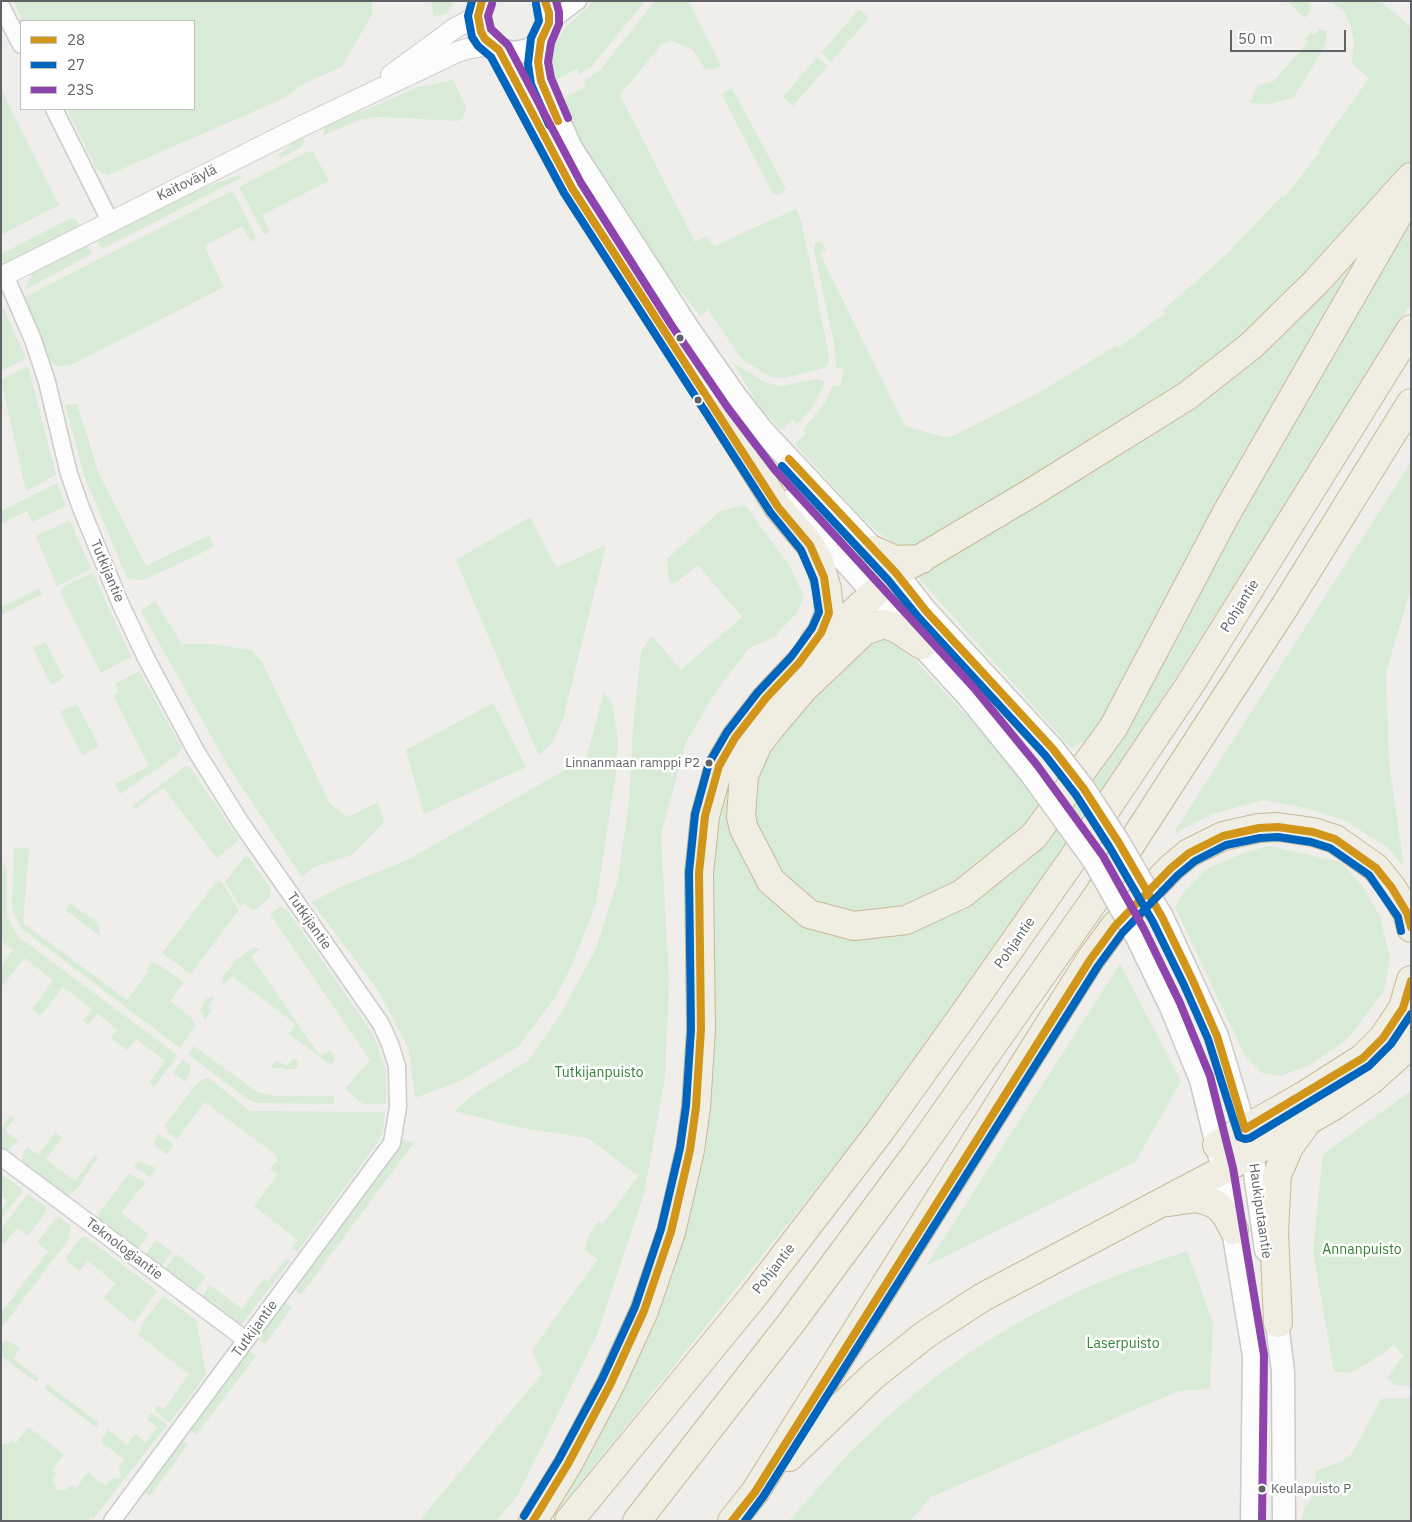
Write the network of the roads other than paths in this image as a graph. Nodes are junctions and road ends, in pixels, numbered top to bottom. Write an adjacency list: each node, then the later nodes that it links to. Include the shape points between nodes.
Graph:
1 (545, 1): 5 (main road, Haukiputaantie, via 549,13)
2 (578, 1): 5 (street)
3 (1, 6): 6 (street)
4 (480, 8): 7 (main road, Haukiputaantie, via 481,32); 8 (street, Kaitoväylä, via 393,73)
5 (545, 32): 7 (main road, via 529,50 506,52); 17 (main road, Haukiputaantie, via 538,62 546,94 571,148 736,397 761,429)
6 (20, 43)
7 (495, 48): 8 (street, Kaitoväylä, via 466,48); 16 (main road, Haukiputaantie, via 572,188)
8 (375, 92): 12 (street, Kaitoväylä)
9 (54, 110): 12 (street)
10 (1411, 177): 18 (highway, via 1309,289 1252,345 1194,390)
11 (1411, 194): 21 (highway, via 1226,514 1113,728 1034,836 962,894 906,920 854,926 809,914 770,881 744,829 744,775 758,744 771,727 804,688 864,631 883,624 896,628)
12 (110, 221): 13 (street, Kaitoväylä)
13 (3, 276): 33 (street, Tutkijantie, via 33,340 81,508 147,660 196,751 241,823 381,1024 397,1066 398,1107 392,1143)
14 (1411, 329): 37 (highway, Pohjantie, via 1191,683 962,1017 881,1130 752,1298)
15 (1411, 403): 38 (highway, via 1287,603 1092,903 916,1154 791,1323)
16 (720, 414): 20 (main road, Haukiputaantie, via 767,476); 22 (highway, via 778,507 810,544 824,577 829,613 821,633)
17 (874, 550): 18 (highway, via 895,560); 19 (main road, Haukiputaantie)
18 (922, 559): 19 (highway)
19 (896, 574): 20 (highway); 27 (main road, Haukiputaantie, bridge, via 1053,749 1119,842 1162,917 1217,1036)
20 (874, 594): 21 (main road, Haukiputaantie); 22 (highway)
21 (922, 645): 29 (main road, Haukiputaantie, bridge, via 1029,771 1095,862 1136,933 1171,1007 1201,1080)
22 (799, 663): 36 (highway, via 734,738 719,766 705,816 699,873 702,1029 696,1107 690,1150 671,1232 644,1311 611,1383)
23 (1411, 928): 34 (highway, via 1392,888 1376,868 1335,839 1314,832 1278,827 1223,836 1190,853 1171,868 1115,926 1090,960)
24 (1411, 980): 27 (highway, via 1402,1008 1383,1038 1363,1058)
25 (1411, 1036): 26 (highway, via 1400,1053 1370,1081)
26 (1309, 1120): 27 (highway); 32 (highway, via 1289,1147 1277,1175 1274,1232)
27 (1249, 1141): 29 (highway); 32 (main road, Haukiputaantie)
28 (1, 1157): 33 (street, Teknologiantie)
29 (1220, 1158): 30 (highway); 31 (main road, Haukiputaantie)
30 (1157, 1204): 31 (highway, via 1196,1198 1205,1200 1226,1215); 34 (highway, via 983,1297 926,1334 873,1376)
31 (1234, 1230): 40 (main road, Haukiputaantie, via 1254,1356)
32 (1278, 1323): 41 (main road, Haukiputaantie, via 1283,1372)
33 (246, 1340): 35 (street, Tutkijantie)
34 (754, 1492): 39 (highway)
35 (112, 1521)
36 (533, 1521)
37 (569, 1521)
38 (637, 1521)
39 (732, 1521)
40 (1252, 1521)
41 (1284, 1521)

